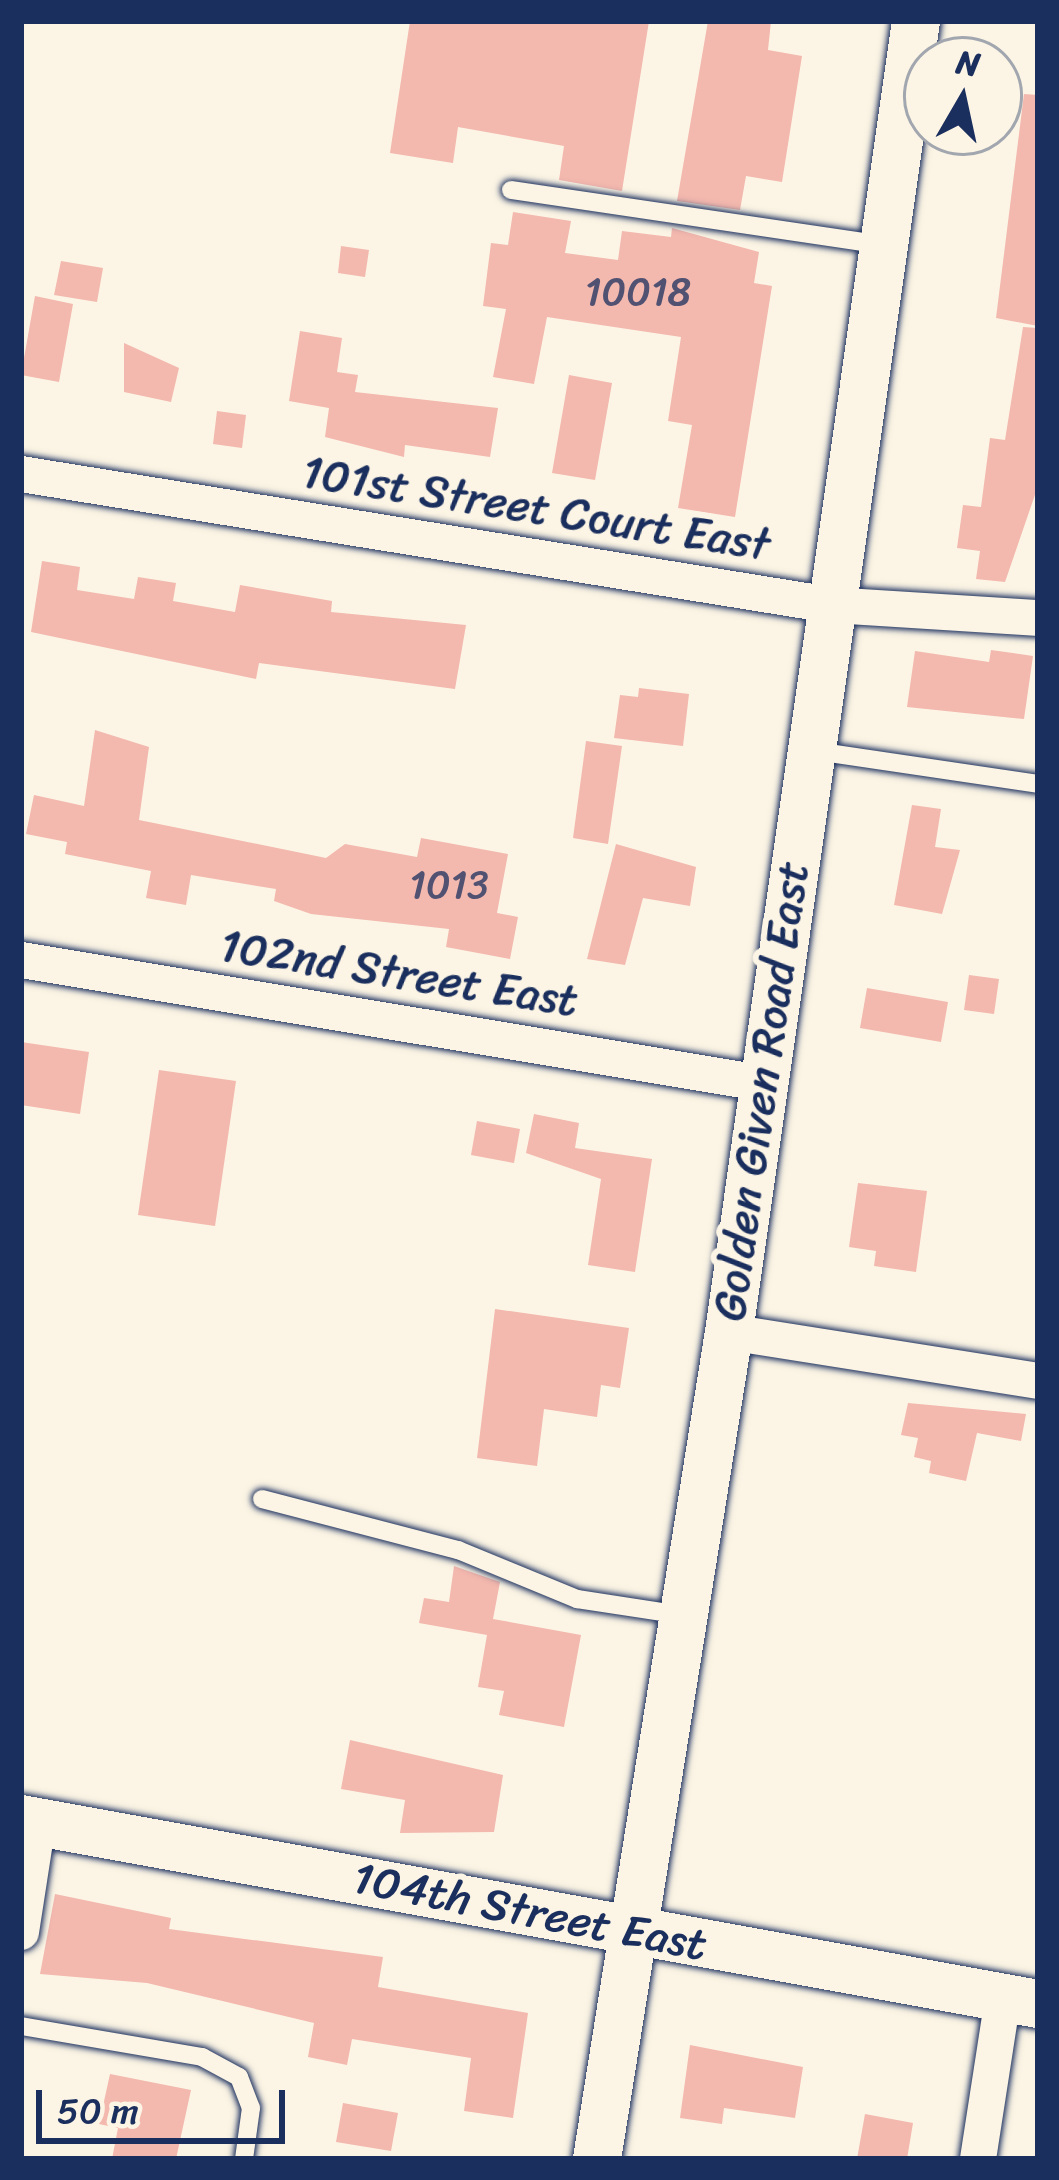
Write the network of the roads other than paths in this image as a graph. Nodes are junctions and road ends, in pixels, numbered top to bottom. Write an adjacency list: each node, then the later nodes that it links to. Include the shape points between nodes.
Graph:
1 (916, 21): 3 (street, Golden Given Road East)
2 (511, 190): 3 (lane)
3 (883, 245): 5 (street, Golden Given Road East)
4 (21, 474): 5 (street, 101st Street Court East)
5 (831, 605): 6 (street, 101st Street Court East); 7 (street, Golden Given Road East)
6 (1038, 618)
7 (810, 750): 8 (lane); 10 (street, Golden Given Road East)
8 (1038, 784)
9 (21, 960): 10 (street, 102nd Street East)
10 (761, 1083): 11 (street, Golden Given Road East)
11 (729, 1332): 12 (street); 14 (street, Golden Given Road East)
12 (1038, 1381)
13 (262, 1499): 14 (lane, via 458,1550 578,1599)
14 (681, 1615): 16 (street, Golden Given Road East)
15 (29, 1821): 16 (street, 104th Street East); 17 (street)
16 (634, 1927): 18 (street, 104th Street East); 21 (street, Golden Given Road East)
17 (21, 1932)
18 (1020, 2001): 22 (street)
19 (21, 2026): 20 (lane, via 202,2057 239,2077 250,2108)
20 (244, 2159)
21 (597, 2159)
22 (978, 2159)

